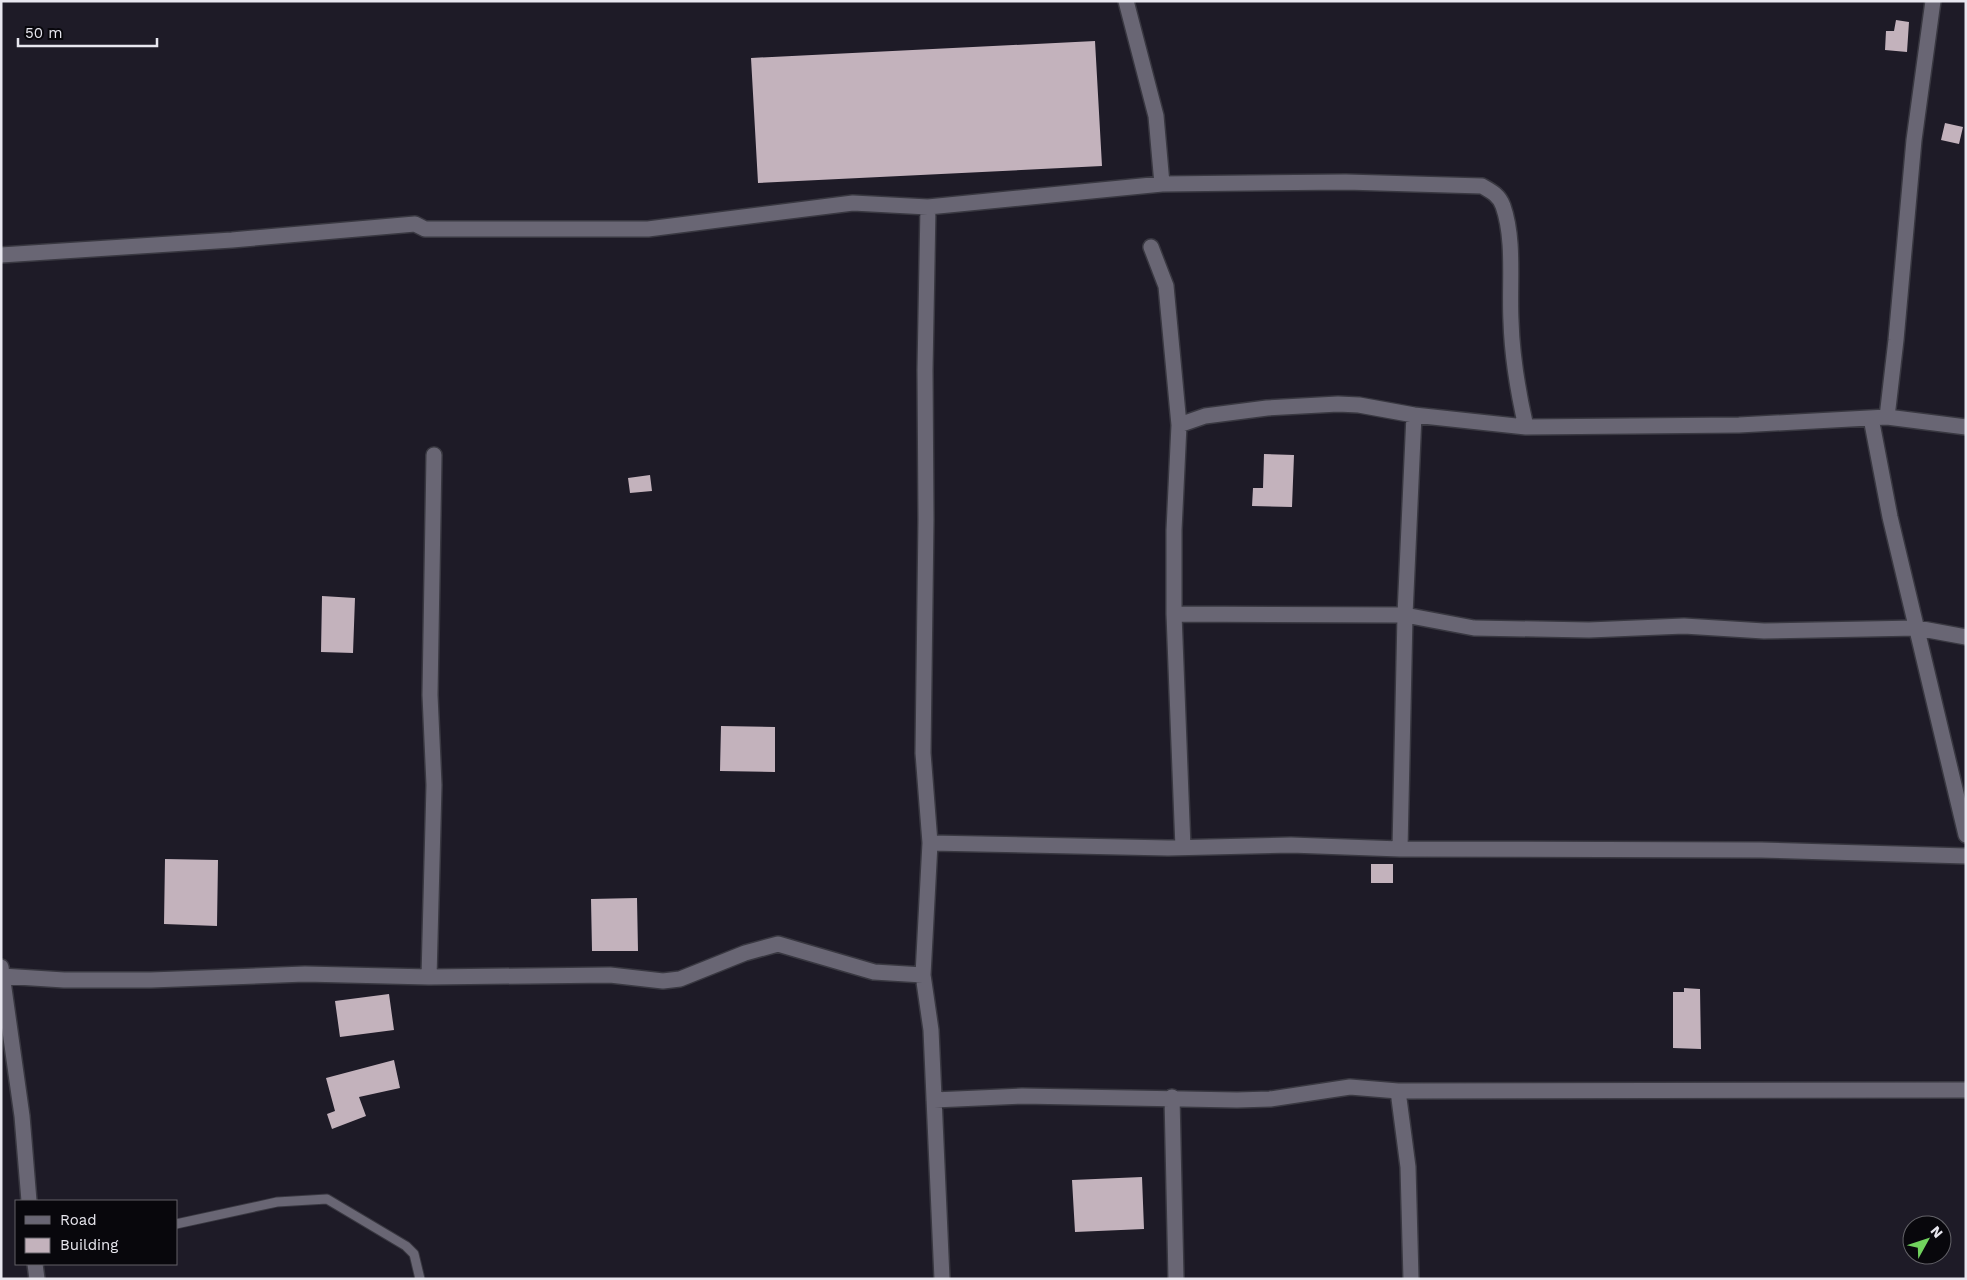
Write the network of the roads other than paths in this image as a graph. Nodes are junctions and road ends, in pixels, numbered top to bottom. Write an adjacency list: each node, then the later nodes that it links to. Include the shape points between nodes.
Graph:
1 (1126, 1): 3 (street, via 1156,116)
2 (1934, 1): 8 (street, via 1914,140)
3 (1162, 184): 4 (street); 11 (street, via 1346,182 1482,186 1495,192 1503,206 1510,244 1511,322 1516,379)
4 (928, 207): 6 (street, via 853,202 648,229 425,229 415,224); 19 (street, via 923,753)
5 (1151, 247): 10 (street, via 1166,286)
6 (1, 255)
7 (1414, 415): 10 (street, via 1338,404 1205,416); 11 (street); 15 (street)
8 (1887, 417): 9 (street); 12 (street)
9 (1871, 418): 11 (street, via 1739,425); 16 (street, via 1890,517)
10 (1179, 425): 14 (street)
11 (1526, 427)
12 (1966, 427)
13 (434, 455): 25 (street, via 430,695 434,785)
14 (1174, 614): 15 (street); 20 (street)
15 (1405, 616): 16 (street, via 1474,628 1589,630 1684,626 1764,632); 21 (street)
16 (1917, 628): 17 (street); 18 (street)
17 (1966, 638)
18 (1966, 835)
19 (930, 843): 20 (street); 24 (street)
20 (1183, 848): 21 (street, via 1291,845)
21 (1400, 849): 22 (street, via 1761,850)
22 (1966, 856)
23 (2, 972): 25 (street, via 122,980 305,974); 30 (street)
24 (923, 975): 25 (street, via 874,972 778,944 664,982 610,975); 29 (street, via 931,1030)
25 (429, 977)
26 (1966, 1090): 27 (street)
27 (1398, 1091): 28 (street, via 1350,1087 1270,1099); 37 (street, via 1408,1167)
28 (1172, 1097): 29 (street, via 1022,1096); 36 (street)
29 (934, 1100): 35 (street)
30 (30, 1200)
31 (178, 1224): 34 (lane, via 277,1202 327,1199 406,1246 414,1254)
32 (35, 1265): 33 (street)
33 (37, 1279)
34 (420, 1279)
35 (942, 1279)
36 (1176, 1279)
37 (1411, 1279)

